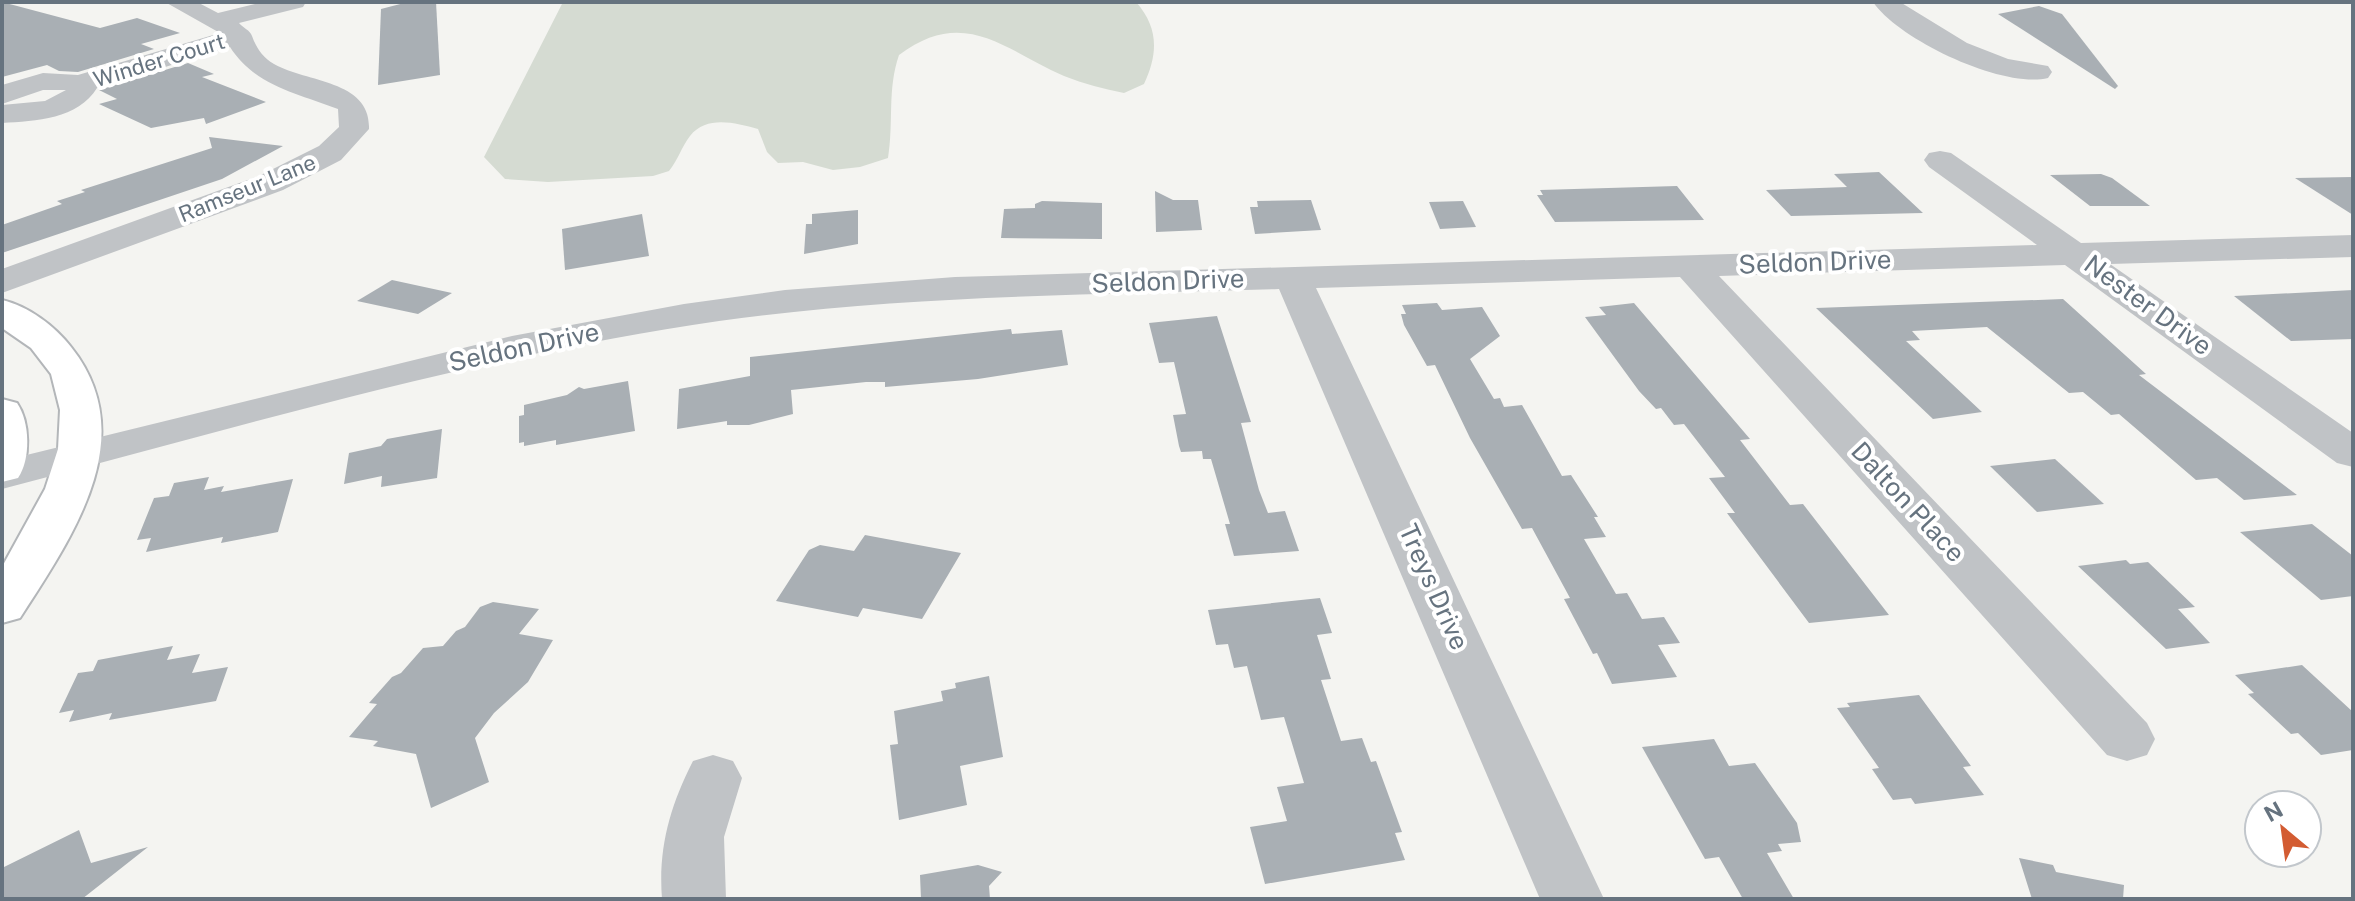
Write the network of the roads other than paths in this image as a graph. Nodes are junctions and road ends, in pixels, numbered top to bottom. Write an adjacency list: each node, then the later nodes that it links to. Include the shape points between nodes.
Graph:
1 (177, 2): 6 (street, Ramseur Lane)
2 (294, 2): 6 (street, Winder Court)
3 (1885, 2): 5 (street)
4 (1939, 5): 5 (street)
5 (1913, 21): 7 (street, via 1996,67)
6 (228, 29): 8 (street, Winder Court); 16 (street, Ramseur Lane, via 266,71 350,103 354,129 345,142 271,183)
7 (2038, 72)
8 (79, 84): 9 (street, Winder Court, via 49,82); 10 (street, Winder Court, via 80,94 64,103)
9 (2, 95)
10 (2, 114)
11 (1940, 160): 13 (street, Nester Drive)
12 (2353, 246): 13 (street, Seldon Drive)
13 (2073, 252): 14 (street, Seldon Drive); 19 (street, Nester Drive)
14 (1689, 265): 15 (street, Seldon Drive); 24 (street, Dalton Place)
15 (1292, 277): 20 (street, Seldon Drive, via 955,288 782,301 685,315 478,355); 27 (street, Treys Drive)
16 (2, 282)
17 (2, 311): 20 (main road, via 63,356 77,382 84,421)
18 (2, 412): 21 (main road)
19 (2353, 453)
20 (80, 456): 22 (street, Seldon Drive); 23 (main road, via 59,514)
21 (2, 468)
22 (2, 475)
23 (2, 605)
24 (2127, 739)
25 (713, 778): 26 (street, via 698,809 689,861)
26 (694, 899)
27 (1572, 899)

